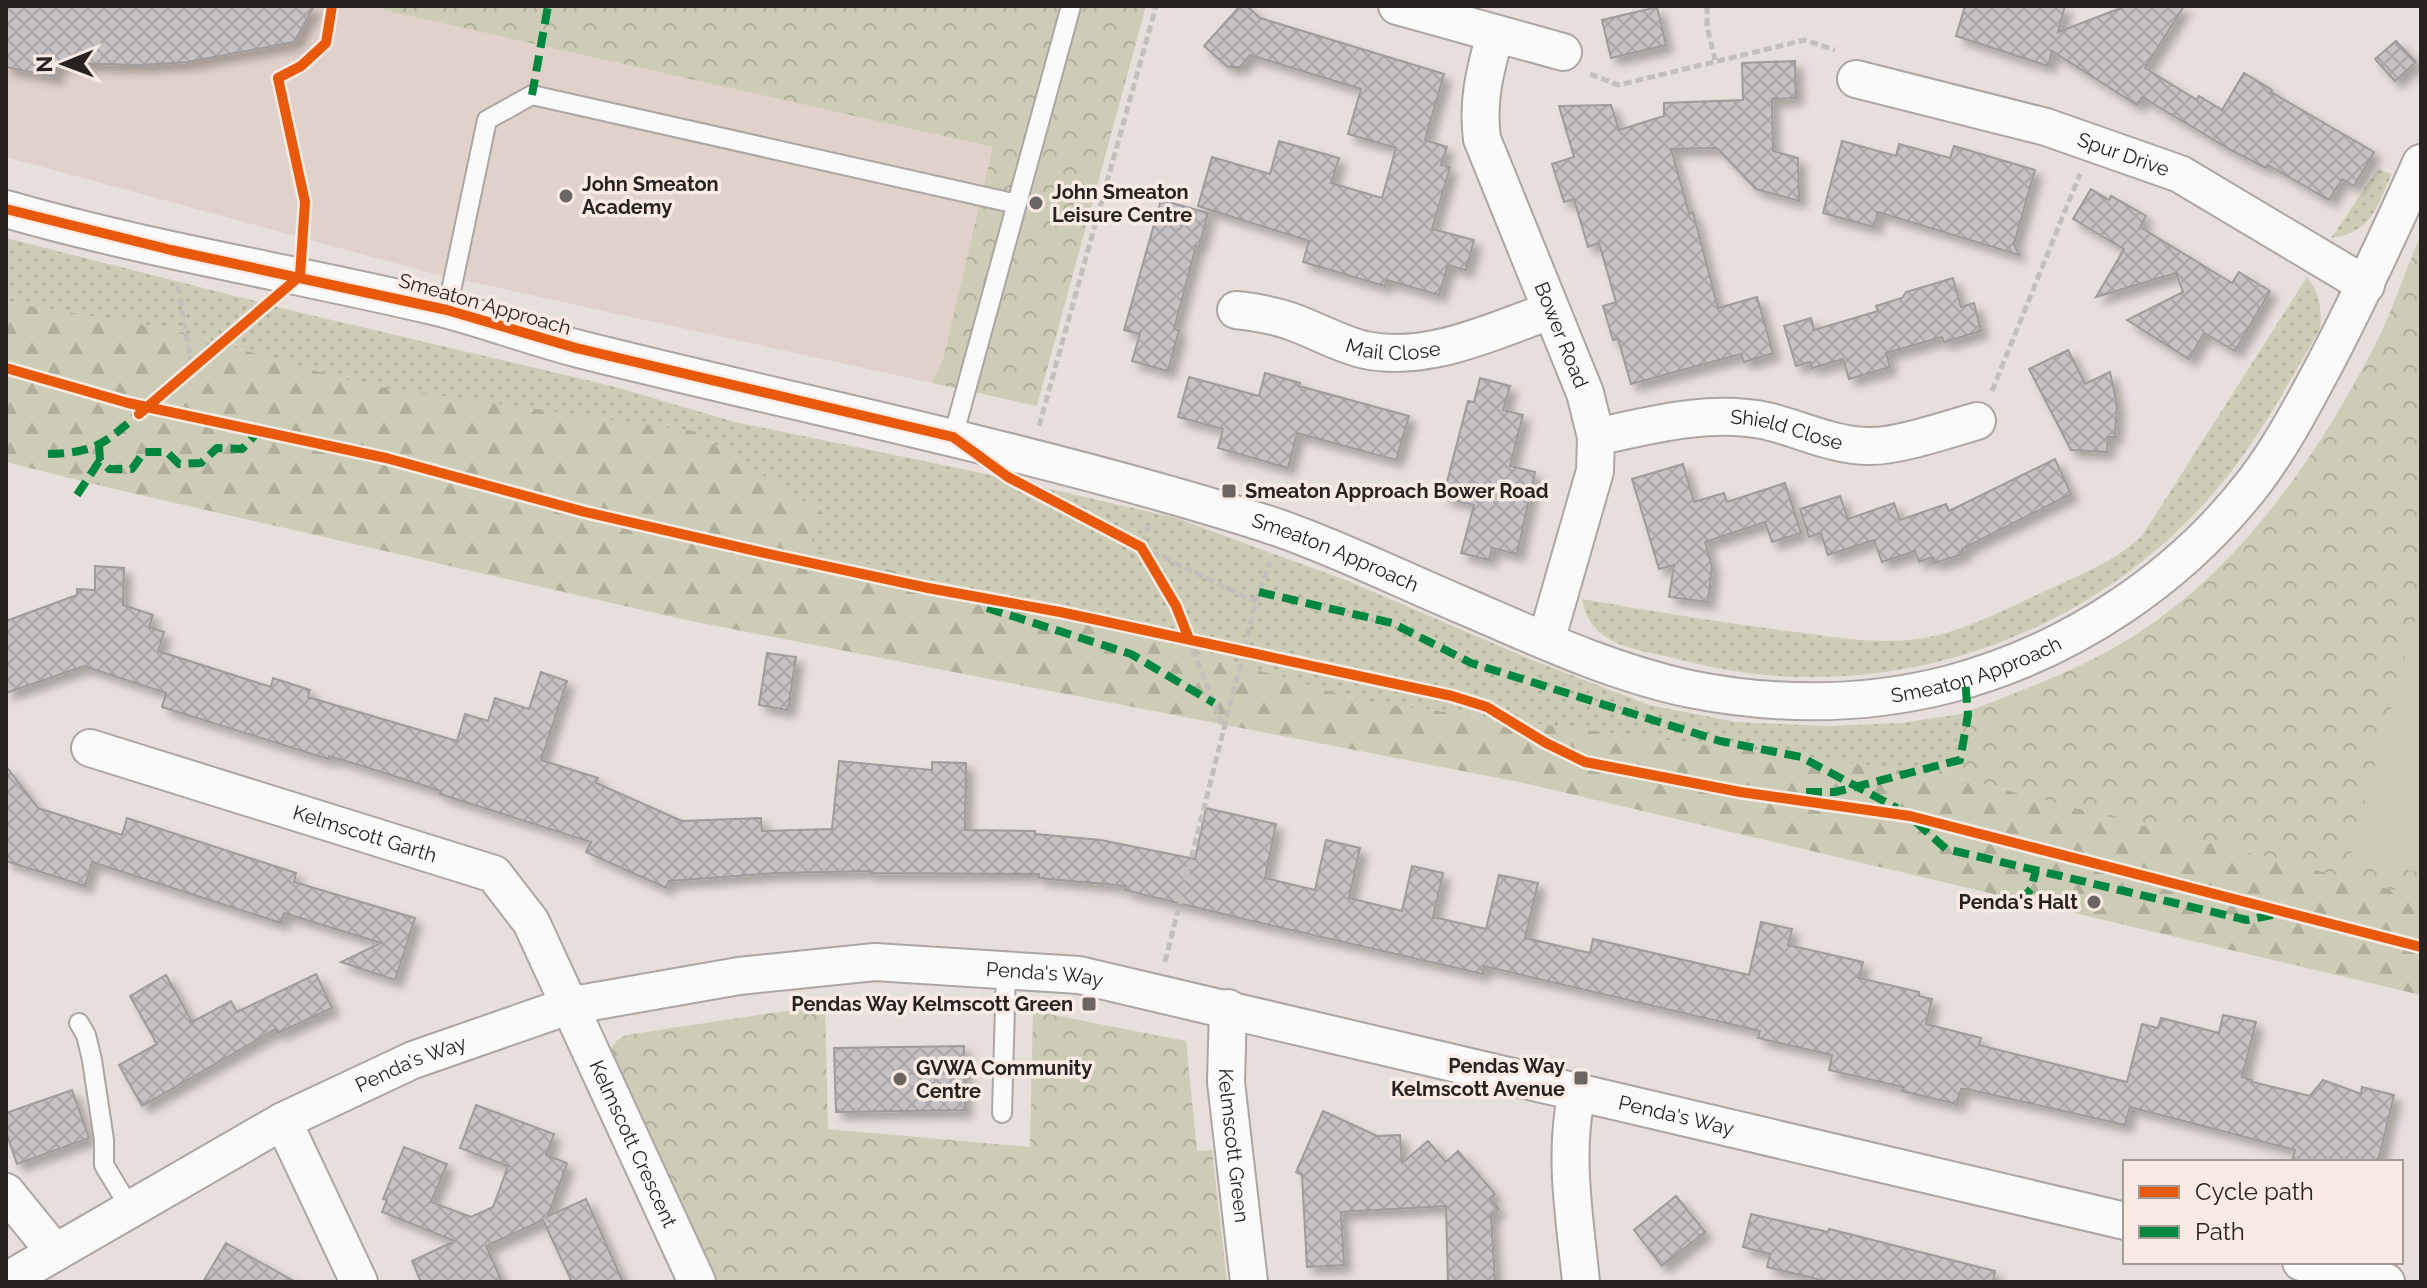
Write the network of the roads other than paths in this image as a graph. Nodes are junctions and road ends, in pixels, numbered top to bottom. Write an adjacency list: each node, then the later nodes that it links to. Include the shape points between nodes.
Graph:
1 (1071, 6): 7 (lane)
2 (1397, 6): 3 (street)
3 (1495, 34): 4 (street); 12 (street, Bower Road, via 1481,86 1482,139)
4 (1563, 52)
5 (1856, 79): 9 (street, Spur Drive, via 2046,127 2180,174)
6 (2421, 163): 9 (street, Smeaton Approach)
7 (1017, 204): 10 (lane, via 532,95 487,120); 14 (lane)
8 (6, 209): 10 (street, Smeaton Approach)
9 (2366, 285): 16 (street, Smeaton Approach, via 2283,440 2227,515 2147,588 2042,651 1955,683 1818,702 1680,687)
10 (447, 310): 14 (street, Smeaton Approach, via 576,348)
11 (1236, 310): 12 (street, Mail Close, via 1291,321 1341,343 1391,353 1443,348)
12 (1550, 311): 15 (street, Bower Road, via 1585,393)
13 (1977, 421): 15 (street, Shield Close, via 1869,447 1724,416)
14 (953, 437): 16 (street, Smeaton Approach, via 1282,529)
15 (1596, 437): 16 (street, Bower Road, via 1595,471)
16 (1546, 641)
17 (90, 748): 19 (street, Kelmscott Garth, via 494,874 531,922)
18 (1006, 970): 19 (street, Penda's Way, via 875,962 739,976); 20 (street, Penda's Way, via 1079,975); 23 (lane)
19 (568, 1006): 24 (street, Penda's Way, via 413,1060); 32 (street, Kelmscott Crescent)
20 (1228, 1008): 22 (street, Penda's Way); 33 (street, Kelmscott Green, via 1226,1082)
21 (79, 1023): 26 (lane, via 92,1060 104,1165)
22 (1577, 1093): 27 (street, Penda's Way); 34 (street, via 1570,1159)
23 (1002, 1113)
24 (283, 1121): 26 (street, Penda's Way); 31 (street)
25 (6, 1192): 28 (street)
26 (130, 1208): 28 (street, Penda's Way)
27 (2123, 1221)
28 (54, 1251): 30 (street, Penda's Way)
29 (2310, 1264): 35 (street)
30 (6, 1281)
31 (359, 1282)
32 (697, 1282)
33 (1249, 1282)
34 (1581, 1282)
35 (2386, 1282)

